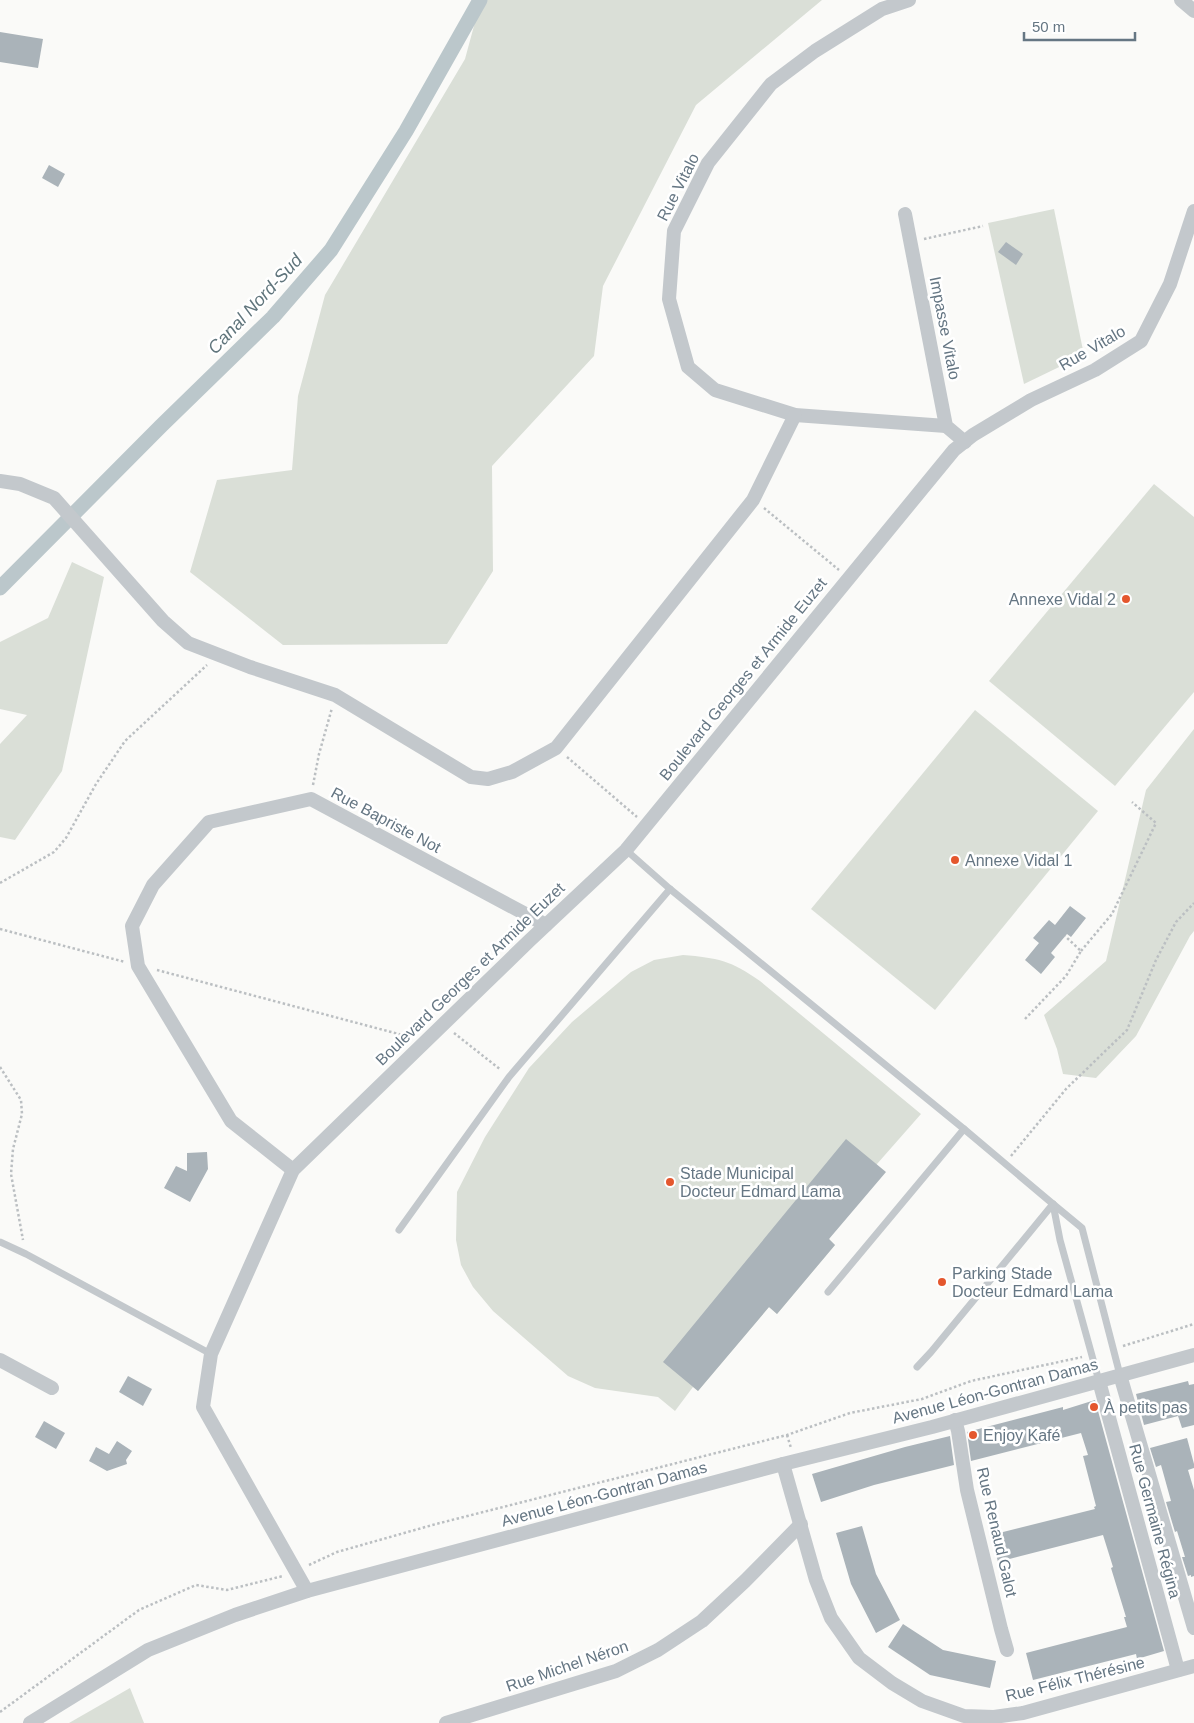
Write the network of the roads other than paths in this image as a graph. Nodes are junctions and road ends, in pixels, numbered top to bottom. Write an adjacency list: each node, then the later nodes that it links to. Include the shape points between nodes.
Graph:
1 (909, 0): 6 (street, Rue Vitalo, via 882,9 815,51 771,84 708,163 674,231 669,299 688,367 715,390)
2 (1181, 0): 3 (street)
3 (1194, 11)
4 (1194, 211): 8 (street, Rue Vitalo, via 1170,284 1141,341 1095,370 1031,400)
5 (905, 214): 7 (street, Impasse Vitalo)
6 (795, 415): 7 (street, Rue Vitalo); 9 (street, via 753,500 556,748 512,772 488,779 471,778 335,695 188,643 163,621 54,498 20,484)
7 (946, 426): 8 (street)
8 (965, 442): 10 (street, Boulevard Georges et Armide Euzet, via 954,450)
9 (0, 481)
10 (626, 850): 11 (lane); 12 (street, Boulevard Georges et Armide Euzet)
11 (670, 889): 13 (lane); 16 (lane, via 509,1076)
12 (546, 925): 14 (street, Boulevard Georges et Armide Euzet); 14 (street, Rue Bapriste Not, via 310,799 209,822 153,885 132,926 138,966 231,1121)
13 (964, 1129): 15 (lane); 18 (lane)
14 (293, 1170): 19 (street, Boulevard Georges et Armide Euzet)
15 (1053, 1204): 22 (lane); 23 (lane, via 1082,1228); 24 (lane)
16 (399, 1230)
17 (0, 1242): 19 (lane)
18 (828, 1292)
19 (211, 1354): 29 (street, Boulevard Georges et Armide Euzet, via 202,1407)
20 (1194, 1355): 23 (street, Avenue Léon-Gontran Damas)
21 (0, 1360): 25 (street)
22 (917, 1367)
23 (1120, 1375): 24 (street, Avenue Léon-Gontran Damas); 30 (street, Rue Germaine Régina)
24 (1099, 1381): 26 (street, Avenue Léon-Gontran Damas); 33 (street, Rue Germaine Régina)
25 (52, 1388)
26 (955, 1420): 27 (street, Avenue Léon-Gontran Damas); 31 (street, Rue Renaud Galot, via 968,1490)
27 (783, 1464): 28 (street, Rue Félix Thérésine); 29 (street, Avenue Léon-Gontran Damas)
28 (801, 1524): 33 (street, Rue Félix Thérésine, via 816,1580 832,1618 859,1658 922,1701 964,1716 994,1717 1024,1712); 36 (street, Rue Michel Néron, via 702,1621 658,1650 616,1671)
29 (307, 1591): 34 (street, Avenue Léon-Gontran Damas, via 235,1615 148,1650)
30 (1194, 1628)
31 (1007, 1650)
32 (1194, 1666): 33 (street, Rue Félix Thérésine)
33 (1178, 1670)
34 (38, 1719): 35 (street, Avenue Léon-Gontran Damas)
35 (30, 1723)
36 (446, 1723)

